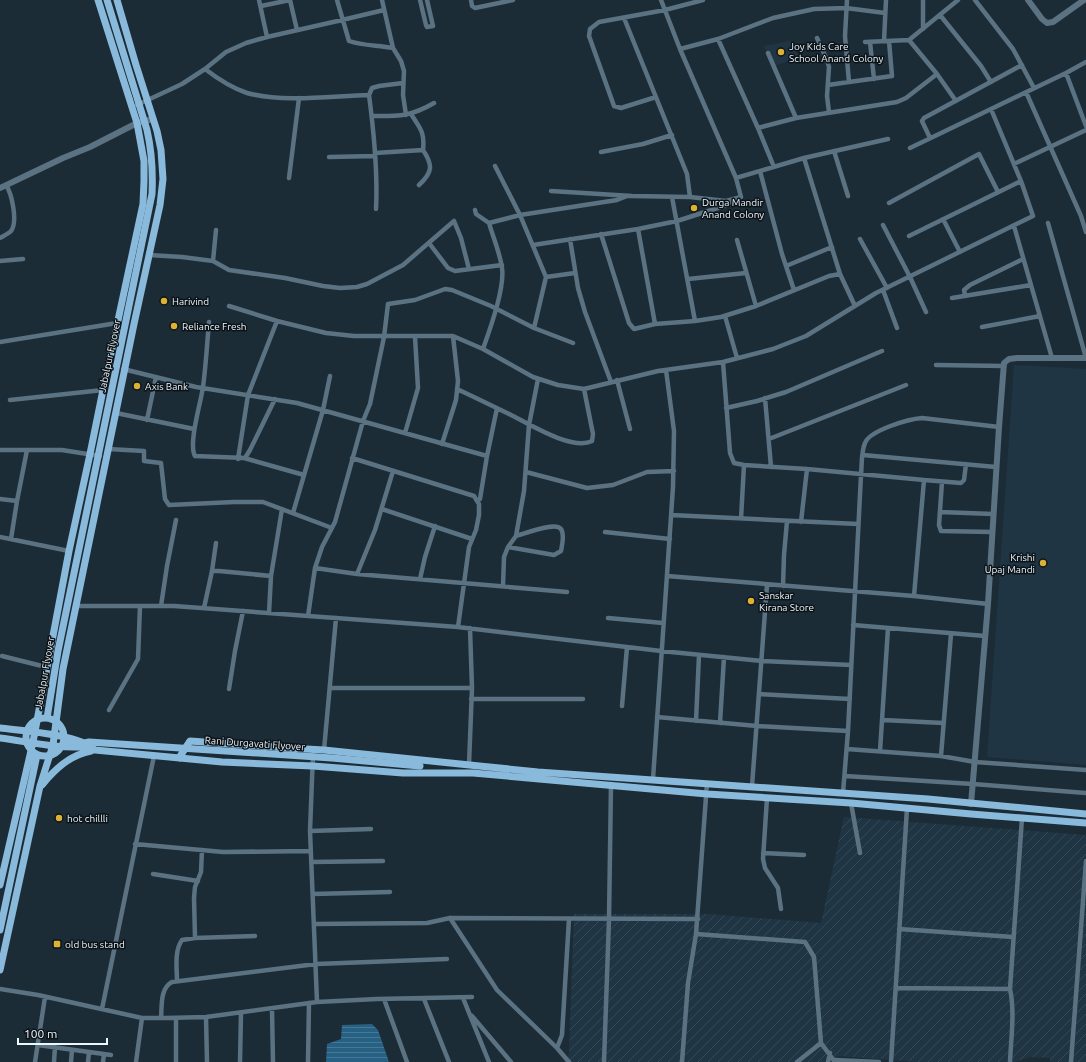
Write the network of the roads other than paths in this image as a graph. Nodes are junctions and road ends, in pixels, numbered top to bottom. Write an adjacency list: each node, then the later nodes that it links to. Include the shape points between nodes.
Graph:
1 (98, 0): 57 (main road)
2 (107, 0): 291 (main road, Jabalpur Flyover, bridge, via 152,151 152,194 58,651)
3 (117, 0): 54 (main road)
4 (259, 0): 20 (street)
5 (337, 0): 27 (street)
6 (382, 0): 22 (street)
7 (420, 0): 8 (street, via 426,26 429,27 433,26)
8 (427, 0)
9 (471, 0): 10 (street, via 475,8)
10 (513, 0)
11 (661, 0): 23 (street)
12 (703, 0): 23 (street)
13 (848, 0): 21 (street)
14 (886, 0): 24 (street)
15 (923, 0): 28 (street)
16 (958, 0): 25 (street)
17 (975, 0): 40 (street, via 1013,49)
18 (1028, 0): 19 (street, via 1047,23 1053,22)
19 (1084, 0)
20 (261, 6): 29 (street, via 290,0); 30 (street)
21 (846, 8): 24 (street); 32 (street, via 814,9 773,18); 45 (street, via 845,36)
22 (384, 10): 27 (street); 36 (street)
23 (665, 10): 26 (street); 37 (street)
24 (885, 13): 34 (street)
25 (940, 15): 28 (street); 46 (street)
26 (624, 18): 53 (street); 53 (street, via 593,25 589,36 614,106 620,108)
27 (342, 20): 29 (street); 36 (street, via 349,41)
28 (923, 29): 33 (street)
29 (297, 30): 30 (street)
30 (267, 36): 41 (street, via 226,52)
31 (818, 38): 48 (street, via 829,67)
32 (718, 39): 37 (street); 67 (street)
33 (910, 40): 35 (street); 42 (street)
34 (884, 41): 35 (street); 44 (street, via 868,42)
35 (889, 41): 44 (street, via 892,76)
36 (393, 48): 47 (street, via 404,71)
37 (680, 49): 85 (street)
38 (768, 54): 63 (street)
39 (1086, 62): 43 (street)
40 (1022, 65): 46 (street); 49 (street)
41 (205, 69): 52 (street, via 224,83 247,93); 54 (street, via 182,84)
42 (937, 74): 55 (street); 59 (street, via 898,102)
43 (1066, 74): 49 (street); 66 (street)
44 (874, 79): 45 (street)
45 (849, 82): 48 (street)
46 (991, 82): 55 (street)
47 (403, 83): 51 (street, via 372,88); 61 (street)
48 (828, 85): 59 (street)
49 (1034, 88): 50 (street)
50 (1026, 92): 58 (street); 72 (street)
51 (370, 95): 52 (street); 62 (street)
52 (299, 98): 84 (street)
53 (656, 98): 69 (street)
54 (147, 101): 57 (street); 64 (main road)
55 (956, 101): 70 (street, via 924,118 922,121)
56 (434, 103): 60 (street)
57 (132, 107): 65 (main road)
58 (991, 109): 70 (street); 80 (street)
59 (829, 112): 63 (street)
60 (411, 114): 61 (street); 74 (street, via 422,132)
61 (406, 115): 62 (street)
62 (372, 116): 77 (street)
63 (796, 118): 67 (street)
64 (153, 119): 65 (street); 120 (main road, via 161,150 162,179 160,205)
65 (137, 123): 87 (street); 149 (main road, via 144,161 143,204)
66 (1086, 126)
67 (758, 128): 82 (street)
68 (1086, 130): 72 (street)
69 (672, 135): 76 (street); 95 (street, via 687,174)
70 (930, 138): 73 (street)
71 (888, 139): 75 (street)
72 (1051, 147): 80 (street); 109 (street)
73 (910, 148)
74 (423, 150): 77 (street); 88 (street, via 431,169 428,177)
75 (834, 151): 79 (street); 94 (street)
76 (601, 152)
77 (375, 155): 78 (street); 98 (street)
78 (329, 158)
79 (804, 158): 82 (street); 118 (street)
80 (1014, 164): 86 (street)
81 (495, 166): 100 (street)
82 (774, 167): 83 (street)
83 (760, 171): 85 (street); 126 (street)
84 (289, 178)
85 (736, 178): 96 (street, via 741,197)
86 (1021, 181): 91 (street); 106 (street, via 1033,216)
87 (6, 185): 89 (street); 112 (street, via 11,192 14,224 11,231)
88 (420, 185)
89 (0, 188)
90 (551, 190): 92 (street)
91 (998, 192): 97 (street, via 979,154); 101 (street)
92 (628, 195): 93 (street); 100 (street, via 618,200)
93 (672, 196): 95 (street); 102 (street)
94 (848, 196)
95 (690, 197): 96 (street)
96 (731, 201): 102 (street, via 727,205)
97 (889, 203)
98 (376, 209)
99 (475, 210): 103 (street, via 476,214)
100 (520, 215): 103 (street); 117 (street)
101 (943, 219): 111 (street); 119 (street)
102 (677, 221): 107 (street); 133 (street)
103 (489, 223): 125 (street)
104 (1048, 223): 163 (street)
105 (883, 225): 132 (street)
106 (1014, 226): 119 (street); 121 (street)
107 (638, 229): 110 (street); 150 (street)
108 (216, 230): 124 (street)
109 (1086, 232)
110 (600, 234): 113 (street); 150 (street, via 632,328 639,329)
111 (909, 236)
112 (0, 238)
113 (570, 239): 117 (street); 128 (street)
114 (860, 239): 135 (street)
115 (737, 240): 129 (street)
116 (429, 243): 124 (street, via 403,265 357,287 323,286 229,270); 127 (street, via 448,268 455,271); 127 (street, via 454,221)
117 (533, 245): 131 (street)
118 (832, 247): 126 (street); 130 (street)
119 (960, 252): 132 (street)
120 (149, 255): 124 (street); 168 (main road)
121 (1023, 259): 134 (street); 137 (street, via 970,285 964,290)
122 (0, 260): 123 (street)
123 (23, 260)
124 (213, 261)
125 (502, 265): 127 (street); 142 (street, via 502,280)
126 (786, 266): 136 (street)
127 (469, 270)
128 (576, 273): 131 (street); 174 (street, via 584,312)
129 (746, 273): 133 (street); 140 (street)
130 (840, 274): 136 (street); 141 (street)
131 (546, 277): 152 (street)
132 (910, 277): 135 (street); 143 (street)
133 (688, 279): 147 (street)
134 (1031, 285): 137 (street); 145 (street)
135 (885, 289): 141 (street); 153 (street)
136 (794, 290): 140 (street)
137 (965, 296): 138 (street)
138 (952, 298)
139 (228, 306): 146 (street)
140 (756, 306): 144 (street)
141 (855, 306): 161 (street, via 806,336 773,349)
142 (496, 309): 152 (street); 155 (street, via 445,289 415,300 388,304); 159 (street)
143 (926, 312)
144 (725, 316): 147 (street); 161 (street)
145 (1040, 316): 151 (street); 162 (street)
146 (277, 321): 155 (street, via 326,333); 180 (street)
147 (695, 321): 150 (street)
148 (209, 322): 176 (street)
149 (117, 323): 157 (street); 165 (main road)
150 (655, 324)
151 (982, 327)
152 (534, 328): 158 (street)
153 (898, 328)
154 (453, 336): 156 (street); 159 (street); 177 (street)
155 (384, 337): 156 (street); 189 (street, via 370,404)
156 (415, 337): 194 (street, via 418,388)
157 (0, 340)
158 (573, 343)
159 (483, 349): 172 (street)
160 (882, 351): 181 (street, via 786,392)
161 (737, 358): 164 (street)
162 (1052, 358): 163 (street); 167 (street, via 1009,359)
163 (1086, 358)
164 (722, 362): 169 (street); 185 (street)
165 (108, 364): 168 (street); 179 (main road)
166 (936, 366): 167 (street)
167 (1004, 366): 191 (street)
168 (125, 370): 171 (street); 187 (main road)
169 (666, 370): 173 (street); 211 (street, via 674,431)
170 (330, 376): 186 (street)
171 (156, 377): 176 (street); 188 (street)
172 (538, 379): 178 (street); 190 (street)
173 (617, 380): 174 (street); 193 (street)
174 (611, 382): 178 (street)
175 (906, 385): 195 (street)
176 (203, 388): 180 (street); 192 (street)
177 (457, 389): 184 (street); 196 (street)
178 (584, 389): 190 (street, via 593,434 592,441 567,441)
179 (103, 390): 183 (street); 200 (main road)
180 (248, 395): 182 (street); 204 (street)
181 (765, 398): 185 (street); 195 (street)
182 (275, 399): 186 (street); 204 (street, via 250,450)
183 (10, 400)
184 (497, 408): 190 (street); 202 (street)
185 (726, 408): 206 (street, via 730,453 734,463)
186 (323, 410): 189 (street); 213 (street)
187 (116, 413): 188 (street); 199 (main road)
188 (147, 420): 192 (street)
189 (363, 421): 194 (street); 203 (street)
190 (529, 425): 212 (street)
191 (999, 427): 201 (street, via 922,418 910,419 873,435 865,442); 208 (street)
192 (194, 429): 204 (street, via 194,456)
193 (630, 429)
194 (405, 433): 196 (street)
195 (769, 439): 207 (street)
196 (442, 444): 202 (street)
197 (0, 450): 198 (street)
198 (27, 450): 200 (street, via 62,450); 219 (street)
199 (107, 453): 200 (street); 220 (street, via 144,451 144,461 161,463 165,499 169,505 264,502); 257 (main road)
200 (90, 454): 242 (main road)
201 (863, 455): 205 (street); 214 (street)
202 (487, 456): 218 (street)
203 (352, 458): 210 (street); 232 (street)
204 (241, 459): 213 (street)
205 (966, 464): 208 (street); 216 (street, via 964,480 961,483)
206 (744, 465): 207 (street); 226 (street)
207 (771, 467): 209 (street)
208 (996, 467): 224 (street)
209 (807, 469): 214 (street); 229 (street)
210 (393, 471): 221 (street); 239 (street, via 474,496 479,504 479,515)
211 (674, 471): 212 (street, via 647,472 613,485 587,488); 225 (street)
212 (526, 472): 235 (street)
213 (304, 475): 223 (street)
214 (861, 475): 215 (street); 230 (street)
215 (924, 480): 216 (street); 255 (street)
216 (942, 482): 222 (street)
217 (0, 499): 219 (street)
218 (480, 499)
219 (17, 501): 238 (street)
220 (282, 509): 223 (street); 246 (street)
221 (382, 509): 231 (street); 245 (street)
222 (940, 512): 224 (street); 234 (street, via 941,531)
223 (293, 513): 232 (street)
224 (994, 514): 234 (street)
225 (671, 515): 226 (street); 237 (street)
226 (740, 519): 228 (street)
227 (176, 520): 259 (street)
228 (787, 521): 229 (street); 252 (street)
229 (801, 522): 230 (street)
230 (858, 524): 253 (street)
231 (435, 526): 239 (street); 248 (street, via 424,557)
232 (332, 528): 243 (street)
233 (605, 532): 237 (street)
234 (992, 532): 256 (street)
235 (516, 536): 241 (street); 241 (street, via 543,528 559,527 563,536 561,551 554,555)
236 (0, 537): 238 (street)
237 (670, 538): 247 (street)
238 (11, 539): 242 (street)
239 (472, 539): 249 (street)
240 (216, 543): 244 (street)
241 (508, 547): 251 (street, via 504,558)
242 (69, 550): 280 (main road)
243 (315, 568): 245 (street); 263 (street)
244 (212, 571): 246 (street); 260 (street)
245 (357, 574): 248 (street)
246 (270, 576): 262 (street)
247 (667, 576): 250 (street); 266 (street)
248 (420, 579): 249 (street)
249 (463, 583): 251 (street); 268 (street)
250 (767, 585): 252 (street); 278 (street)
251 (503, 586): 254 (street)
252 (783, 586): 253 (street)
253 (855, 591): 255 (street); 267 (street)
254 (567, 592)
255 (914, 596): 256 (street)
256 (988, 604): 272 (street)
257 (76, 606): 258 (street); 300 (main road, via 63,669)
258 (140, 606): 259 (street); 289 (street, via 138,659)
259 (161, 606): 260 (street)
260 (204, 608): 261 (street)
261 (243, 611): 262 (street); 283 (street)
262 (269, 613): 263 (street)
263 (308, 616): 264 (street)
264 (336, 618): 268 (street); 281 (street)
265 (608, 618): 266 (street)
266 (664, 624): 274 (street)
267 (853, 625): 270 (street); 279 (street)
268 (458, 627): 269 (street)
269 (470, 628): 273 (street); 282 (street)
270 (888, 628): 271 (street); 293 (street)
271 (951, 634): 272 (street); 295 (street)
272 (985, 636): 315 (street)
273 (627, 647): 274 (street); 288 (street)
274 (661, 652): 275 (street); 290 (street)
275 (699, 655): 277 (street); 292 (street)
276 (2, 656): 280 (street)
277 (724, 658): 278 (street); 294 (street)
278 (762, 661): 279 (street); 284 (street)
279 (851, 665): 287 (street)
280 (46, 667): 299 (main road)
281 (330, 688): 282 (street); 308 (street)
282 (472, 688): 285 (street)
283 (229, 689)
284 (759, 694): 287 (street); 296 (street)
285 (471, 699): 286 (street); 316 (street)
286 (583, 699)
287 (850, 699): 298 (street)
288 (622, 706)
289 (109, 710)
290 (657, 717): 292 (street); 323 (street)
291 (47, 718): 302 (main road, Jabalpur Flyover, bridge, via 60,724); 310 (main road, Jabalpur Flyover, bridge, via 36,720 27,729 28,747)
292 (696, 720): 294 (street)
293 (883, 720): 295 (street); 309 (street)
294 (720, 723): 296 (street)
295 (943, 724): 312 (street)
296 (757, 726): 298 (street); 328 (street)
297 (0, 728): 299 (main road)
298 (848, 731): 306 (street)
299 (34, 732): 300 (main road); 303 (main road)
300 (54, 736): 304 (main road); 305 (main road, via 81,741)
301 (0, 738): 303 (main road)
302 (64, 739): 305 (main road, Rani Durgavati Flyover, bridge); 310 (main road, bridge, via 56,754)
303 (33, 742): 304 (main road); 347 (main road)
304 (53, 745): 305 (main road, via 81,748); 327 (main road)
305 (92, 746): 311 (main road); 318 (main road, Rani Durgavati Flyover, bridge, via 332,758); 327 (main road, via 71,757)
306 (847, 748): 309 (street); 321 (street)
307 (313, 749): 308 (main road); 313 (main road, via 190,741); 317 (street)
308 (324, 750): 314 (main road)
309 (880, 751): 312 (street)
310 (37, 755): 363 (main road)
311 (154, 756): 313 (main road); 341 (street)
312 (941, 756): 315 (street)
313 (179, 758): 317 (main road)
314 (440, 762): 316 (main road); 318 (main road, Rani Durgavati Flyover)
315 (975, 762): 319 (street); 325 (street)
316 (469, 765): 322 (main road)
317 (313, 766): 320 (main road); 340 (street)
318 (420, 766): 320 (main road, Rani Durgavati Flyover)
319 (1086, 770)
320 (435, 773): 326 (main road, via 473,773)
321 (845, 776): 325 (street); 329 (street)
322 (612, 777): 323 (main road); 326 (street)
323 (652, 779): 324 (main road)
324 (707, 783): 328 (main road); 331 (street)
325 (973, 784): 330 (street); 334 (street)
326 (611, 785): 331 (main road); 359 (street)
327 (40, 786): 370 (main road)
328 (752, 786): 329 (main road)
329 (843, 793): 334 (main road)
330 (1086, 793)
331 (706, 794): 332 (main road); 360 (street)
332 (767, 798): 333 (main road); 344 (street)
333 (851, 803): 335 (main road); 345 (street)
334 (971, 804): 336 (main road)
335 (907, 808): 337 (main road); 362 (street)
336 (1086, 814)
337 (1022, 818): 338 (main road); 366 (street)
338 (1086, 823)
339 (371, 829): 340 (street)
340 (310, 831): 343 (street)
341 (135, 844): 342 (street); 382 (street)
342 (202, 850): 343 (street); 352 (street)
343 (311, 850): 350 (street)
344 (763, 853): 346 (street); 356 (street, via 763,864 778,888)
345 (860, 853)
346 (804, 855)
347 (2, 860): 353 (main road)
348 (383, 861): 350 (street)
349 (1086, 861): 423 (street)
350 (311, 862): 355 (street)
351 (153, 874): 352 (street)
352 (198, 881): 367 (street, via 194,898)
353 (0, 885)
354 (390, 892): 355 (street)
355 (313, 894): 361 (street)
356 (781, 910)
357 (450, 918): 358 (street); 361 (street, via 427,923); 393 (street, via 497,990)
358 (569, 919): 359 (street); 393 (street, via 562,1035)
359 (609, 919): 360 (street); 416 (street)
360 (698, 919): 364 (street)
361 (314, 924): 369 (street)
362 (899, 929): 366 (street); 372 (street)
363 (0, 930)
364 (696, 934): 390 (street, via 805,942 814,957); 417 (street, via 688,983)
365 (255, 936): 367 (street)
366 (1013, 937): 374 (street)
367 (195, 938): 371 (street, via 185,938 179,944)
368 (447, 959): 369 (street)
369 (316, 964): 371 (street); 380 (street)
370 (0, 970)
371 (177, 981): 388 (street, via 165,987)
372 (896, 988): 374 (street); 421 (street)
373 (0, 989): 375 (street)
374 (1010, 989): 422 (street)
375 (45, 997): 382 (street); 391 (street)
376 (472, 997): 377 (street)
377 (463, 998): 379 (street); 384 (street)
378 (384, 999): 379 (street); 380 (street); 411 (street)
379 (424, 999): 412 (street)
380 (317, 1002): 381 (street)
381 (310, 1003): 383 (street); 410 (street)
382 (102, 1009): 387 (street)
383 (272, 1009): 385 (street); 409 (street)
384 (468, 1012): 413 (street); 414 (street)
385 (241, 1013): 386 (street); 408 (street)
386 (206, 1017): 389 (street); 407 (street)
387 (142, 1018): 388 (street); 405 (street)
388 (160, 1018): 389 (street)
389 (176, 1018): 406 (street)
390 (821, 1043): 396 (street); 418 (street)
391 (38, 1045): 392 (street); 400 (street)
392 (55, 1047): 394 (street); 401 (street)
393 (557, 1048): 415 (street)
394 (72, 1050): 395 (street); 402 (street)
395 (89, 1052): 397 (street); 403 (street)
396 (830, 1053): 399 (street); 419 (street)
397 (104, 1054): 398 (street); 404 (street)
398 (111, 1055)
399 (835, 1061): 420 (street)
400 (35, 1062)
401 (54, 1062)
402 (71, 1062)
403 (88, 1062)
404 (103, 1062)
405 (136, 1062)
406 (176, 1062)
407 (207, 1062)
408 (240, 1062)
409 (273, 1062)
410 (308, 1062)
411 (407, 1062)
412 (449, 1062)
413 (489, 1062)
414 (511, 1062)
415 (569, 1062)
416 (604, 1062)
417 (682, 1062)
418 (797, 1062)
419 (828, 1062)
420 (878, 1062)
421 (891, 1062)
422 (1010, 1062)
423 (1071, 1062)

